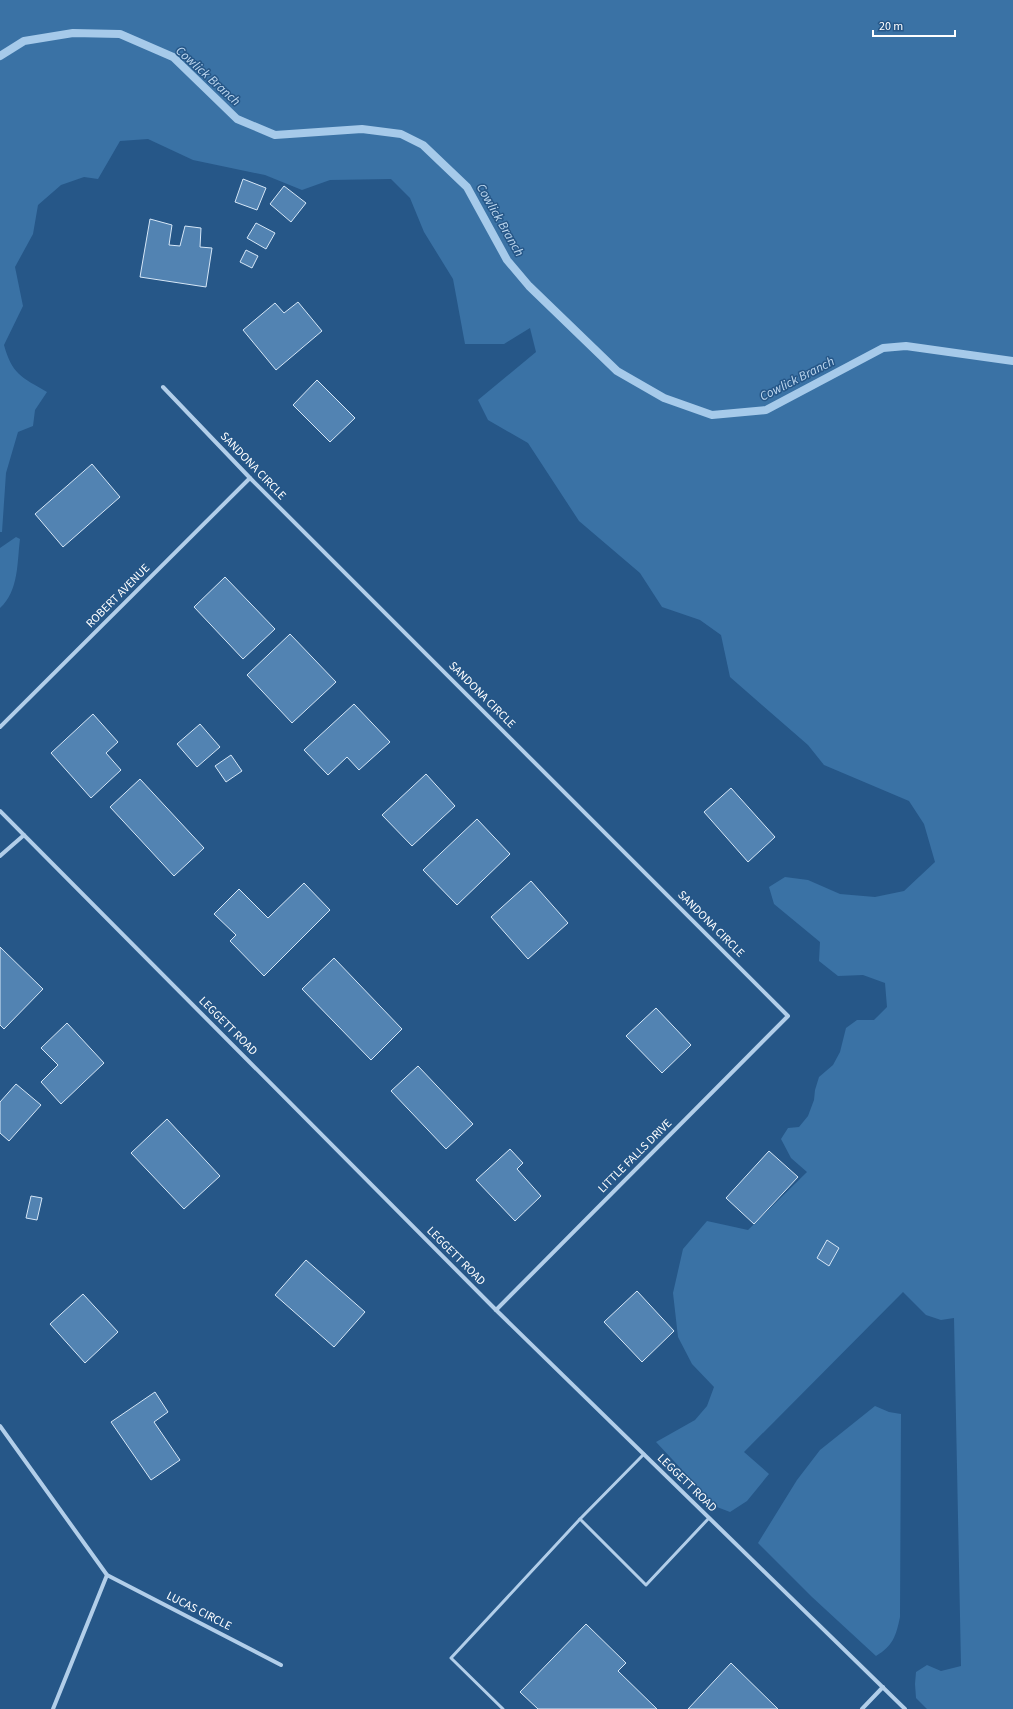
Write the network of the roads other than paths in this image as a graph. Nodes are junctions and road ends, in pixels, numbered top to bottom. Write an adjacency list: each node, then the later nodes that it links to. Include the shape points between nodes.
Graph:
1 (163, 387): 2 (street, SANDONA CIRCLE)
2 (250, 478): 3 (street, ROBERT AVENUE); 7 (street, SANDONA CIRCLE)
3 (0, 727)
4 (0, 811): 5 (street, LEGGETT ROAD)
5 (24, 835): 6 (street); 8 (street, LEGGETT ROAD)
6 (0, 856)
7 (788, 1016): 8 (street, LITTLE FALLS DRIVE)
8 (496, 1310): 10 (street, LEGGETT ROAD)
9 (0, 1426): 13 (street, LUCAS CIRCLE)
10 (644, 1454): 11 (street, LEGGETT ROAD); 12 (lane)
11 (709, 1518): 12 (lane, via 646,1585); 15 (street, LEGGETT ROAD)
12 (580, 1519): 17 (lane, via 451,1658)
13 (107, 1575): 14 (street, LUCAS CIRCLE); 16 (street)
14 (281, 1665)
15 (883, 1687): 18 (street); 19 (street, LEGGETT ROAD)
16 (53, 1709)
17 (504, 1709)
18 (862, 1709)
19 (905, 1709)

